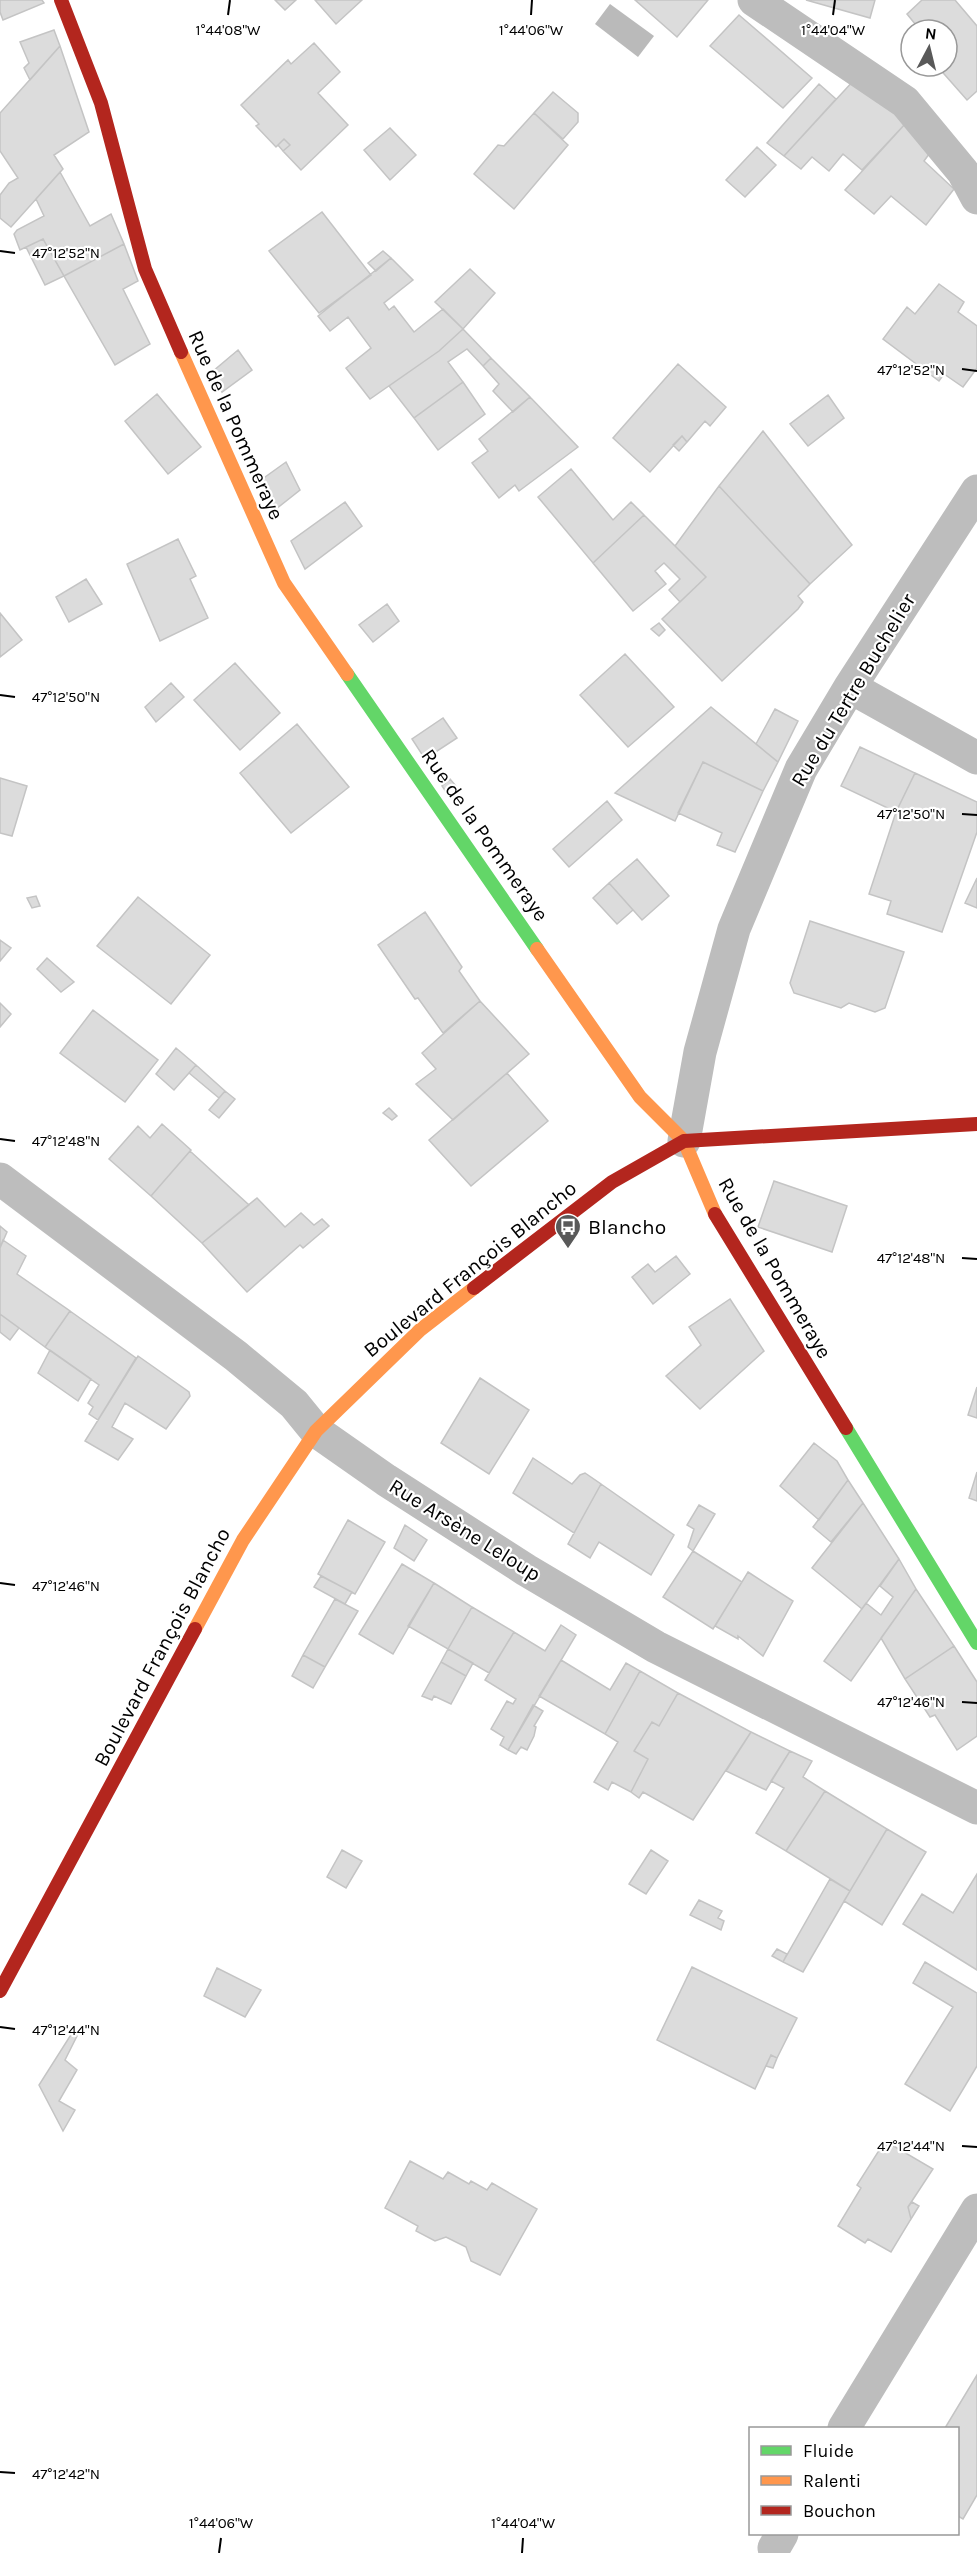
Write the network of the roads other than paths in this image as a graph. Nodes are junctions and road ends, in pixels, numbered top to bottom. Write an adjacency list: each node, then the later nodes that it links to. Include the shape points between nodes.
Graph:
1 (61, 0): 8 (street, Rue de la Pommeraye, via 101,104 157,298 284,583 640,1097)
2 (754, 0): 3 (street, via 906,102 963,172)
3 (977, 198)
4 (977, 491): 5 (street, Rue du Tertre Buchelier)
5 (850, 687): 6 (street); 8 (street, Rue du Tertre Buchelier, via 801,769 734,928 700,1052)
6 (977, 758)
7 (977, 1124): 8 (street, Boulevard François Blancho)
8 (684, 1140): 10 (street, Boulevard François Blancho, via 612,1182 446,1310 388,1359); 11 (street, Rue de la Pommeraye, via 712,1209)
9 (0, 1179): 10 (street, Rue Arsène Leloup, via 236,1356 294,1404)
10 (316, 1431): 12 (street, Rue Arsène Leloup, via 466,1531 656,1647); 13 (street, Boulevard François Blancho, via 243,1539)
11 (977, 1643)
12 (977, 1808)
13 (0, 1991)
14 (977, 2210): 15 (street)
15 (845, 2427)

